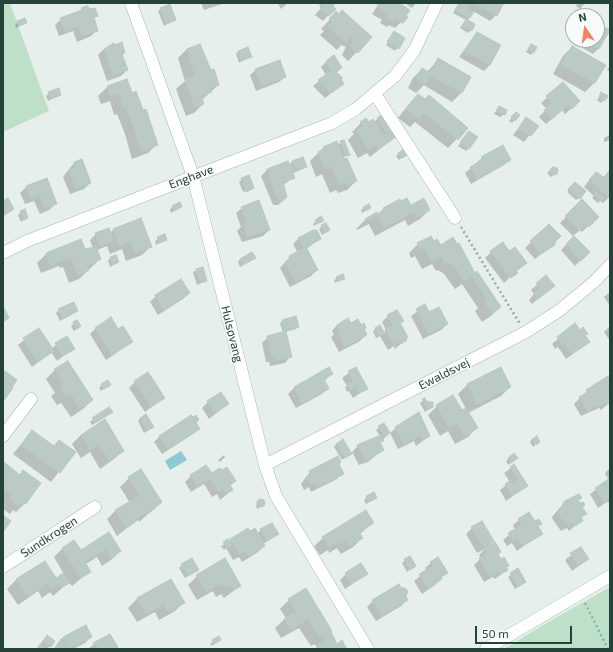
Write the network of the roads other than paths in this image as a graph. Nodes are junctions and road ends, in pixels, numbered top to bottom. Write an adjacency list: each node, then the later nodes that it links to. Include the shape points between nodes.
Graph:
1 (131, 3): 4 (street, Hulsøvang)
2 (437, 3): 3 (street, Enghave, via 414,51 395,76)
3 (375, 94): 4 (street, Enghave, via 332,123); 5 (street)
4 (193, 176): 6 (street, Enghave, via 27,241); 10 (street, Hulsøvang)
5 (455, 218)
6 (3, 253)
7 (610, 266): 10 (street, Ewaldsvej, via 560,310 526,332)
8 (30, 399): 9 (street)
9 (3, 436)
10 (265, 465): 14 (street, Hulsøvang, via 276,496)
11 (95, 507): 12 (street, Sundkrogen)
12 (3, 567)
13 (610, 576): 15 (street)
14 (368, 649)
15 (486, 649)

